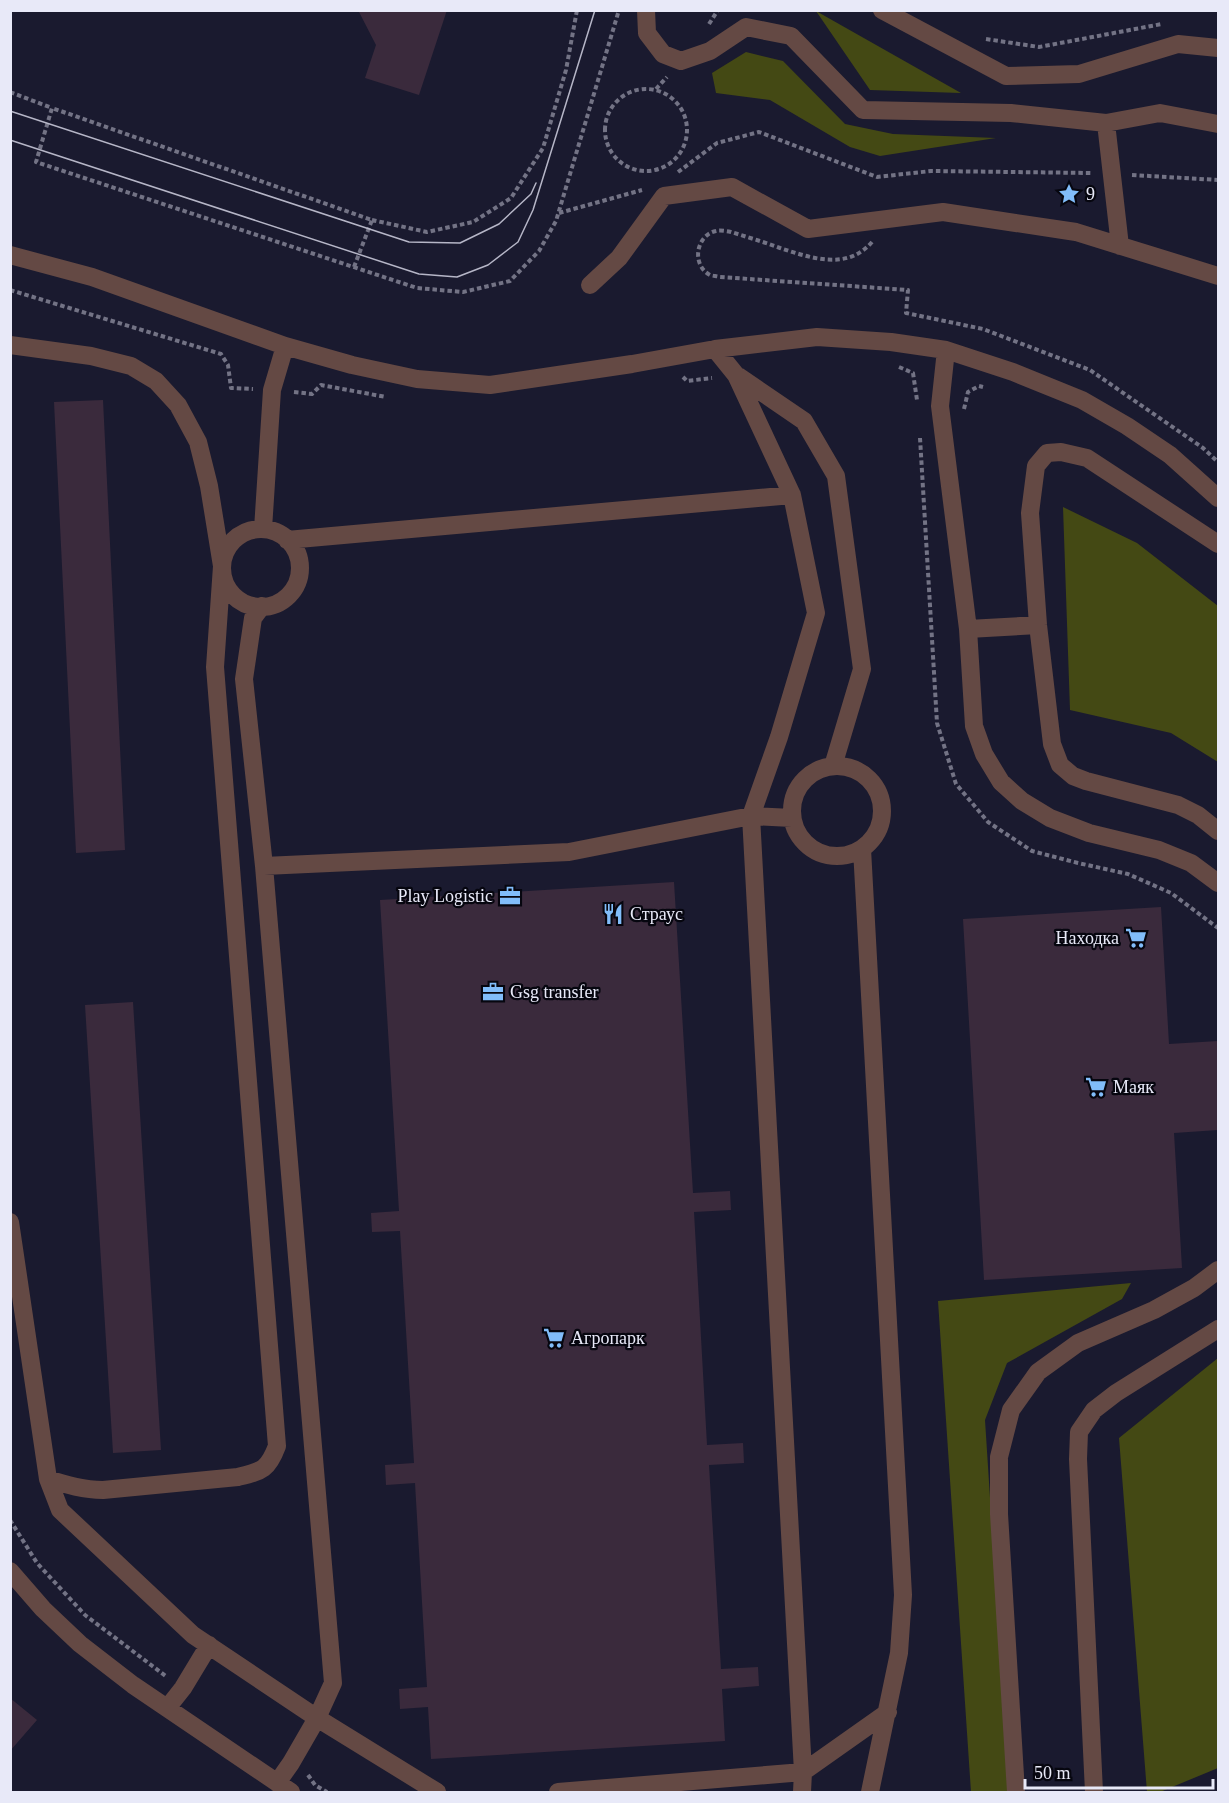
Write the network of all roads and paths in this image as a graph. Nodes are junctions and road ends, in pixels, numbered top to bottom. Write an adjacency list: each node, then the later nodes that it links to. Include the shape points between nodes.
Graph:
1 (577, 10): 18 (path, via 566,70 543,148 511,198 473,222 427,232)
2 (619, 10): 17 (path)
3 (646, 10): 10 (street, via 647,33 663,54 681,61 710,51 746,27 791,36 863,110 1011,112)
4 (882, 10): 7 (street, via 1005,76 1079,74 1178,45)
5 (1173, 22): 6 (path, via 1039,47)
6 (984, 39)
7 (1218, 48)
8 (10, 92): 9 (path)
9 (52, 108): 18 (path); 22 (path, via 36,162)
10 (1106, 123): 11 (street, via 1160,113); 13 (street)
11 (1218, 124)
12 (676, 159): 12 (path, via 687,134 681,107 659,90 645,88 620,98 606,120 608,147 615,158 639,171 665,167)
13 (1112, 174): 14 (path, via 931,171 877,177 759,132 717,143); 15 (path); 20 (street)
14 (669, 179)
15 (1218, 180)
16 (648, 188): 17 (path)
17 (559, 213): 22 (path, via 539,251 510,282 463,292 417,288)
18 (372, 220): 22 (path)
19 (883, 220): 20 (street, via 944,212 1076,232); 24 (street, via 808,229 732,187 663,196 619,258); 32 (path, via 863,252 839,260 817,260 731,231 716,231 706,237 698,247 698,258 710,275 720,277 908,290 906,314 983,329 1090,370)
20 (1120, 246): 23 (street)
21 (10, 255): 27 (street, via 92,277)
22 (354, 267)
23 (1218, 276)
24 (590, 285)
25 (10, 290): 31 (path, via 221,354 228,365)
26 (10, 345): 38 (street, via 91,356 131,366 156,381 178,405 198,442)
27 (285, 346): 28 (street, via 417,380 490,385); 35 (street, via 272,390)
28 (715, 349): 29 (street, via 818,337); 30 (street)
29 (946, 350): 34 (street, via 1082,400 1170,455); 41 (street, via 940,406)
30 (736, 375): 33 (street); 42 (street, via 804,421 837,476 862,669)
31 (231, 388)
32 (1218, 462)
33 (792, 495): 36 (street); 43 (street, via 816,614 779,737)
34 (1218, 498)
35 (263, 529): 36 (street); 38 (street, via 233,540)
36 (287, 540): 39 (street, via 298,556 297,582 280,602)
37 (1218, 544): 40 (street, via 1087,458 1047,453 1036,466 1030,513)
38 (222, 566): 39 (street, via 223,577 234,596); 53 (street, via 215,667 278,1446 272,1461 260,1472 238,1477 104,1490)
39 (262, 606): 47 (street, via 254,618 244,679)
40 (1038, 625): 41 (street); 45 (street, via 1052,744 1060,765 1086,781 1178,805 1198,814)
41 (968, 629): 48 (street, via 974,726 984,754 1001,782 1050,818 1089,833 1159,850 1191,863)
42 (833, 766): 44 (street, via 806,777 792,803); 46 (street, via 862,773 880,796 880,826)
43 (750, 816): 44 (street); 47 (street, via 569,852); 61 (street)
44 (792, 818): 46 (street, via 796,833 818,853 833,857)
45 (1218, 831)
46 (862, 849): 59 (street, via 903,1594 899,1653)
47 (264, 866): 60 (street, via 333,1683)
48 (1218, 883)
49 (10, 1222): 50 (street)
50 (12, 1243): 53 (street)
51 (1218, 1270): 69 (street, via 1154,1310 1078,1343 1038,1372 1011,1410 999,1457 999,1514)
52 (1218, 1329): 70 (street, via 1116,1393 1094,1410 1079,1432)
53 (48, 1479): 56 (street, via 60,1510)
54 (10, 1520): 57 (path, via 37,1563 85,1615)
55 (10, 1571): 58 (street, via 80,1644)
56 (209, 1646): 57 (street); 60 (street)
57 (183, 1688): 58 (street)
58 (168, 1707): 63 (street)
59 (888, 1712): 61 (street); 68 (street)
60 (316, 1718): 63 (street, via 291,1763); 65 (street)
61 (802, 1772): 66 (street); 67 (street)
62 (308, 1774): 64 (path, via 315,1785)
63 (284, 1788)
64 (327, 1792)
65 (437, 1792)
66 (558, 1792)
67 (802, 1792)
68 (870, 1792)
69 (1016, 1792)
70 (1094, 1792)

